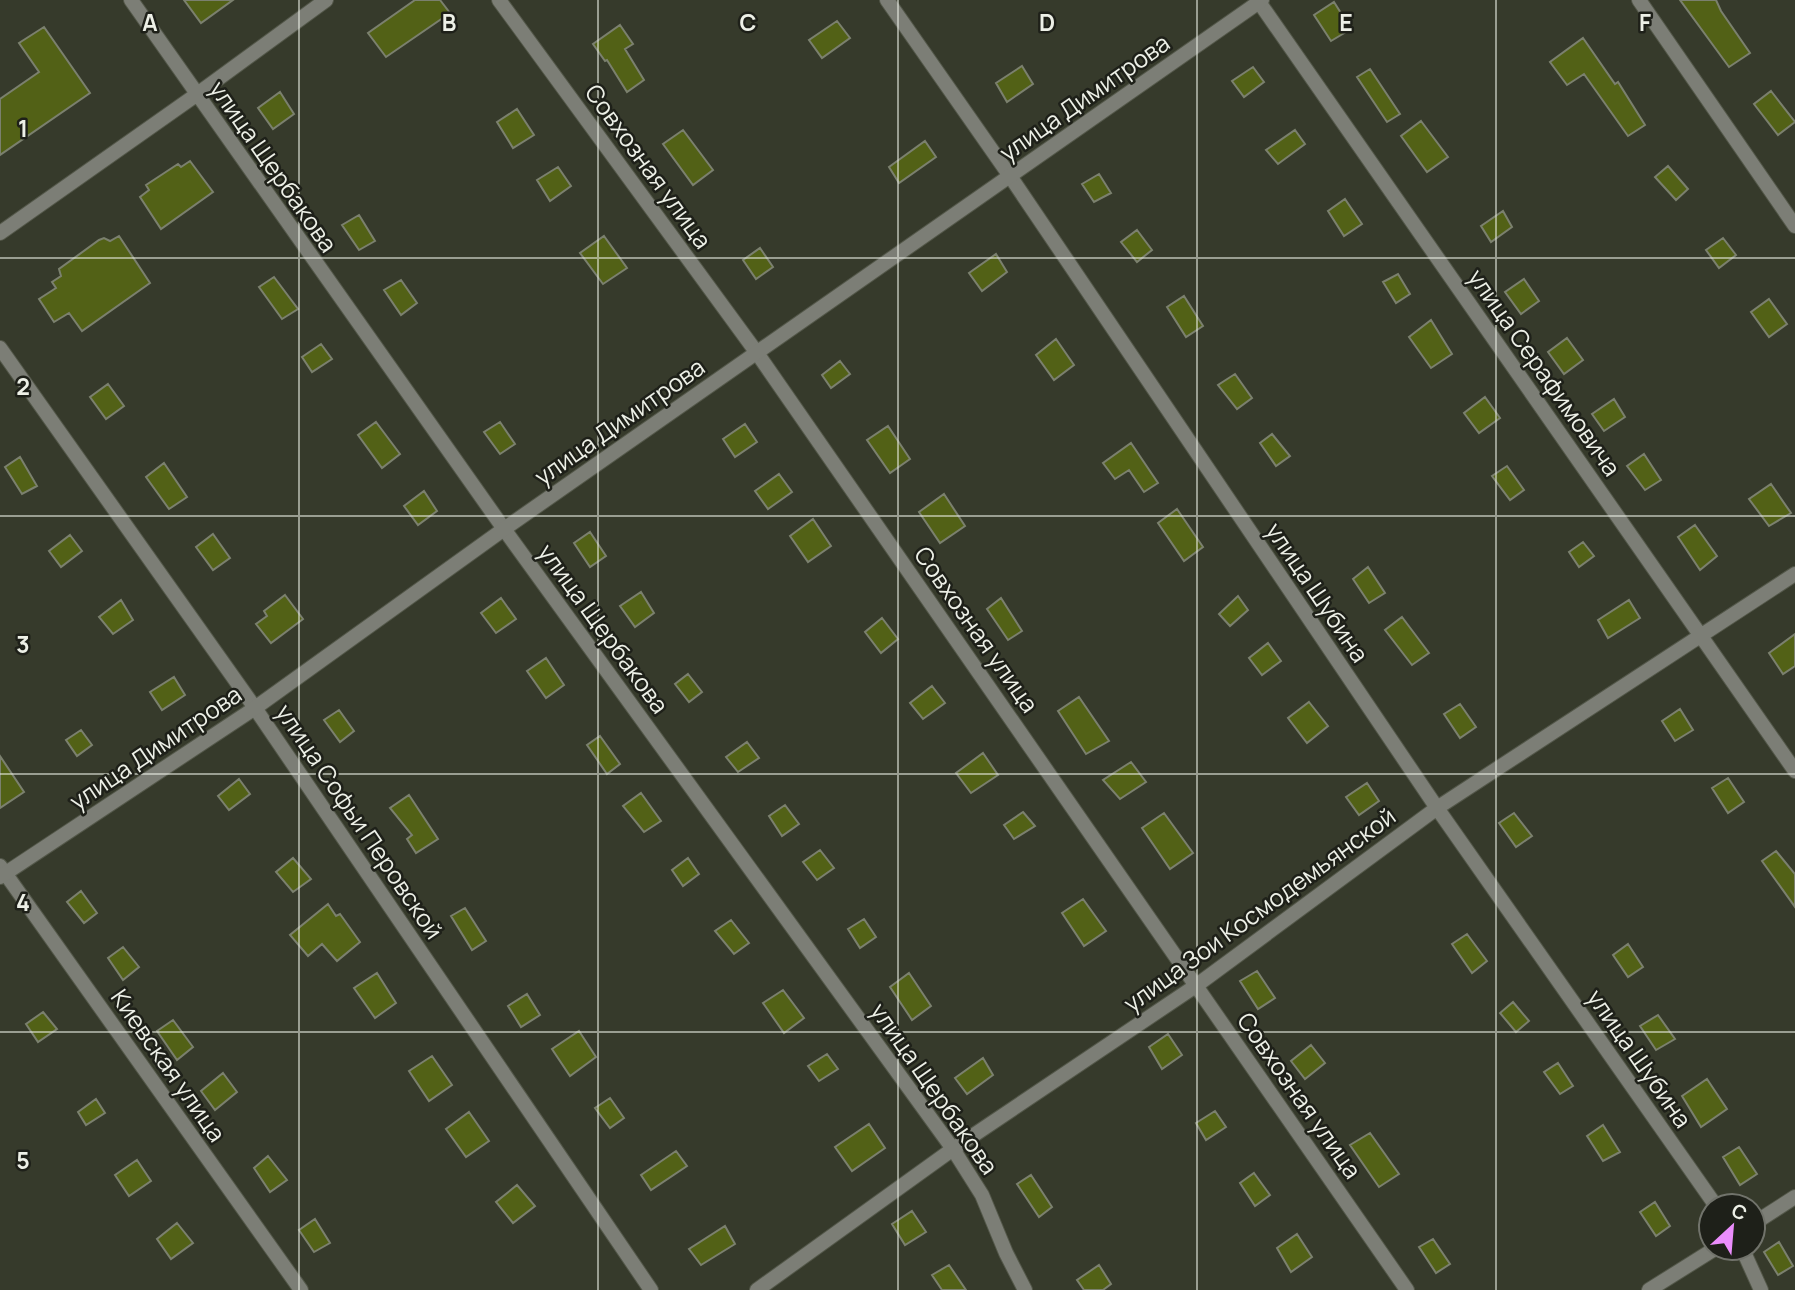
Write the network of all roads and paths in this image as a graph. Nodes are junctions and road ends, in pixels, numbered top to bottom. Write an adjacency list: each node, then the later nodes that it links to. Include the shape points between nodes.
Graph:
1 (131, 0): 7 (street, улица Щербакова)
2 (326, 0): 7 (street)
3 (499, 0): 12 (street, Совхозная улица)
4 (887, 0): 8 (street, улица Шубина)
5 (1639, 0): 9 (street)
6 (1259, 1): 8 (street, улица Димитрова); 15 (street, улица Серафимовича)
7 (196, 95): 10 (street); 13 (street, улица Щербакова)
8 (1010, 176): 12 (street, улица Димитрова); 18 (street, улица Шубина)
9 (1795, 226)
10 (0, 233)
11 (0, 348): 16 (street, улица Софьи Перовской)
12 (757, 353): 13 (street, улица Димитрова); 20 (street, Совхозная улица)
13 (504, 528): 16 (street, улица Димитрова); 21 (street, улица Щербакова)
14 (1795, 574): 15 (street, улица Зои Космодемьянской)
15 (1701, 637): 17 (street, улица Серафимовича); 18 (street, улица Зои Космодемьянской)
16 (255, 708): 19 (street, улица Димитрова); 28 (street, улица Софьи Перовской)
17 (1795, 771)
18 (1437, 808): 20 (street, улица Зои Космодемьянской); 22 (street, улица Шубина)
19 (2, 872): 27 (street, Киевская улица)
20 (1197, 985): 21 (street, улица Зои Космодемьянской); 31 (street, Совхозная улица)
21 (953, 1149): 29 (street, улица Зои Космодемьянской); 30 (street, улица Щербакова, via 982,1195)
22 (1706, 1192)
23 (1795, 1197): 24 (street)
24 (1767, 1215)
25 (1697, 1260): 32 (street)
26 (1748, 1262): 33 (street)
27 (301, 1290)
28 (652, 1290)
29 (757, 1290)
30 (1025, 1290)
31 (1407, 1290)
32 (1649, 1290)
33 (1761, 1290)

